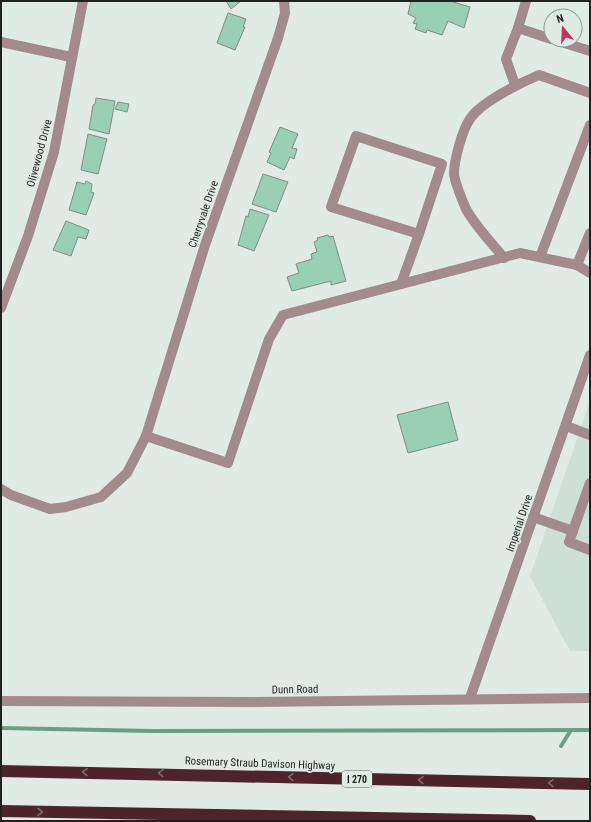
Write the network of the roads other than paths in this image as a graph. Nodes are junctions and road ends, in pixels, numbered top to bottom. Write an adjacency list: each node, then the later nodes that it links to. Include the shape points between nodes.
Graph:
1 (83, 1): 7 (street, Olivewood Drive)
2 (284, 1): 22 (street, Cherryvale Drive, via 285,13 278,38 207,238)
3 (526, 1): 4 (street)
4 (518, 28): 5 (street); 8 (street, via 506,59)
5 (543, 36)
6 (1, 42): 7 (street)
7 (71, 56): 18 (street, Olivewood Drive, via 54,152 28,236)
8 (515, 85): 9 (street, via 539,75); 14 (street, via 470,118 459,146 454,175 466,208)
9 (590, 93)
10 (590, 125): 13 (street)
11 (590, 233): 15 (street)
12 (419, 234): 12 (street, via 331,207 356,136 442,164); 17 (street)
13 (540, 257): 14 (street, via 520,253); 15 (street)
14 (504, 258): 17 (street)
15 (577, 265): 16 (street)
16 (590, 273)
17 (402, 284): 22 (street, via 283,315 269,339 228,463)
18 (1, 308)
19 (590, 355): 20 (street, Imperial Drive)
20 (566, 426): 21 (street); 25 (street, Imperial Drive)
21 (590, 434)
22 (146, 436): 24 (street, Cherryvale Drive, via 127,473 101,497 50,509)
23 (590, 483): 26 (street)
24 (1, 489)
25 (534, 517): 26 (street); 28 (street, Imperial Drive)
26 (573, 531): 27 (street, via 569,542)
27 (590, 550)
28 (470, 698): 29 (street, Dunn Road); 30 (street, Dunn Road, via 249,702)
29 (590, 698)
30 (1, 701)
31 (1, 771): 32 (highway, Rosemary Straub Davison Highway / I 270, one-way to 31)
32 (590, 784)
33 (1, 811): 34 (highway, one-way to 34)
34 (530, 821)

